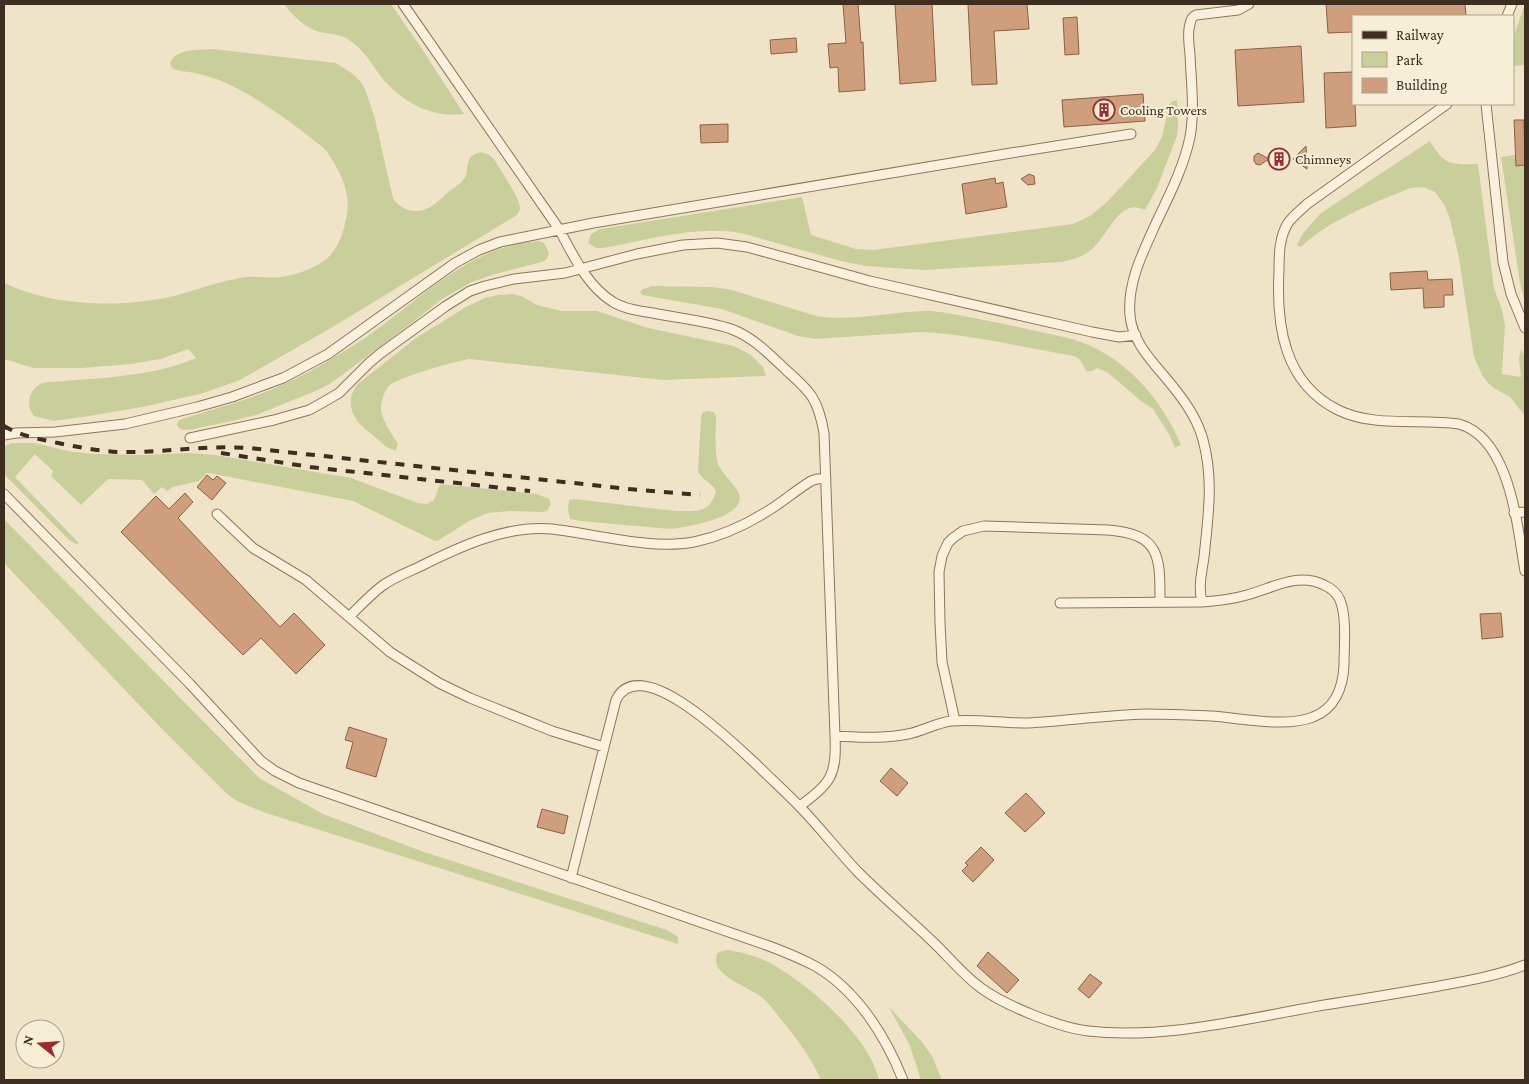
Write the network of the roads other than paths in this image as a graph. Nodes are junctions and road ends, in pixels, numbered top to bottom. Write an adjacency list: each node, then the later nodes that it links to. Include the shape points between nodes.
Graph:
1 (403, 4): 6 (lane)
2 (1249, 4): 9 (lane, via 1238,10 1196,15 1190,22 1191,132 1185,157 1134,278 1130,314)
3 (1446, 105): 15 (lane, via 1307,204 1288,223 1280,255 1280,323 1287,351 1298,374 1310,390 1338,410 1368,418 1452,423 1473,429 1494,452 1508,486)
4 (1486, 105): 8 (lane, via 1503,262 1511,294)
5 (1131, 134): 6 (lane)
6 (559, 229): 7 (lane); 10 (lane, via 500,242 474,253 443,271 321,358 283,378 246,392 125,424)
7 (581, 269): 9 (lane, via 675,246 730,244 870,281 1097,333 1119,337); 11 (lane, via 499,282 470,291 381,353 330,399 294,415); 12 (lane, via 607,297 625,307 730,328 757,343 809,392 818,405 824,432)
8 (1525, 328)
9 (1136, 335): 19 (lane, via 1192,413 1203,439 1209,473 1209,509 1200,580)
10 (4, 435)
11 (190, 438)
12 (826, 478): 21 (lane, via 811,481 739,527 693,542 640,542 536,528 491,536 394,579 373,593); 23 (lane)
13 (4, 494): 26 (lane, via 261,761 275,771 299,783)
14 (1525, 512): 15 (lane)
15 (1514, 513): 17 (lane)
16 (217, 514): 21 (lane, via 253,548 306,580)
17 (1525, 571)
18 (1160, 602): 19 (lane); 20 (lane); 22 (lane, via 1158,559 1147,542 1135,534 995,526 963,531 944,549 939,572 942,662)
19 (1202, 602): 22 (lane, via 1248,595 1300,579 1319,582 1332,590 1340,599 1344,624 1343,674 1333,703 1313,717 1298,722 1155,714 1029,722)
20 (1060, 603)
21 (349, 617): 24 (lane, via 390,652 439,683 544,728)
22 (955, 721): 23 (lane, via 905,734)
23 (835, 736): 25 (lane, via 835,764 830,778 820,791)
24 (604, 747): 25 (lane, via 616,700 622,691 637,686 654,689 708,722); 26 (lane)
25 (800, 806): 27 (lane, via 860,874 980,988 1025,1011 1075,1029 1126,1032 1193,1028 1454,984)
26 (571, 878): 28 (lane, via 769,946 816,967 837,983 868,1016 892,1052)
27 (1525, 965)
28 (903, 1080)

